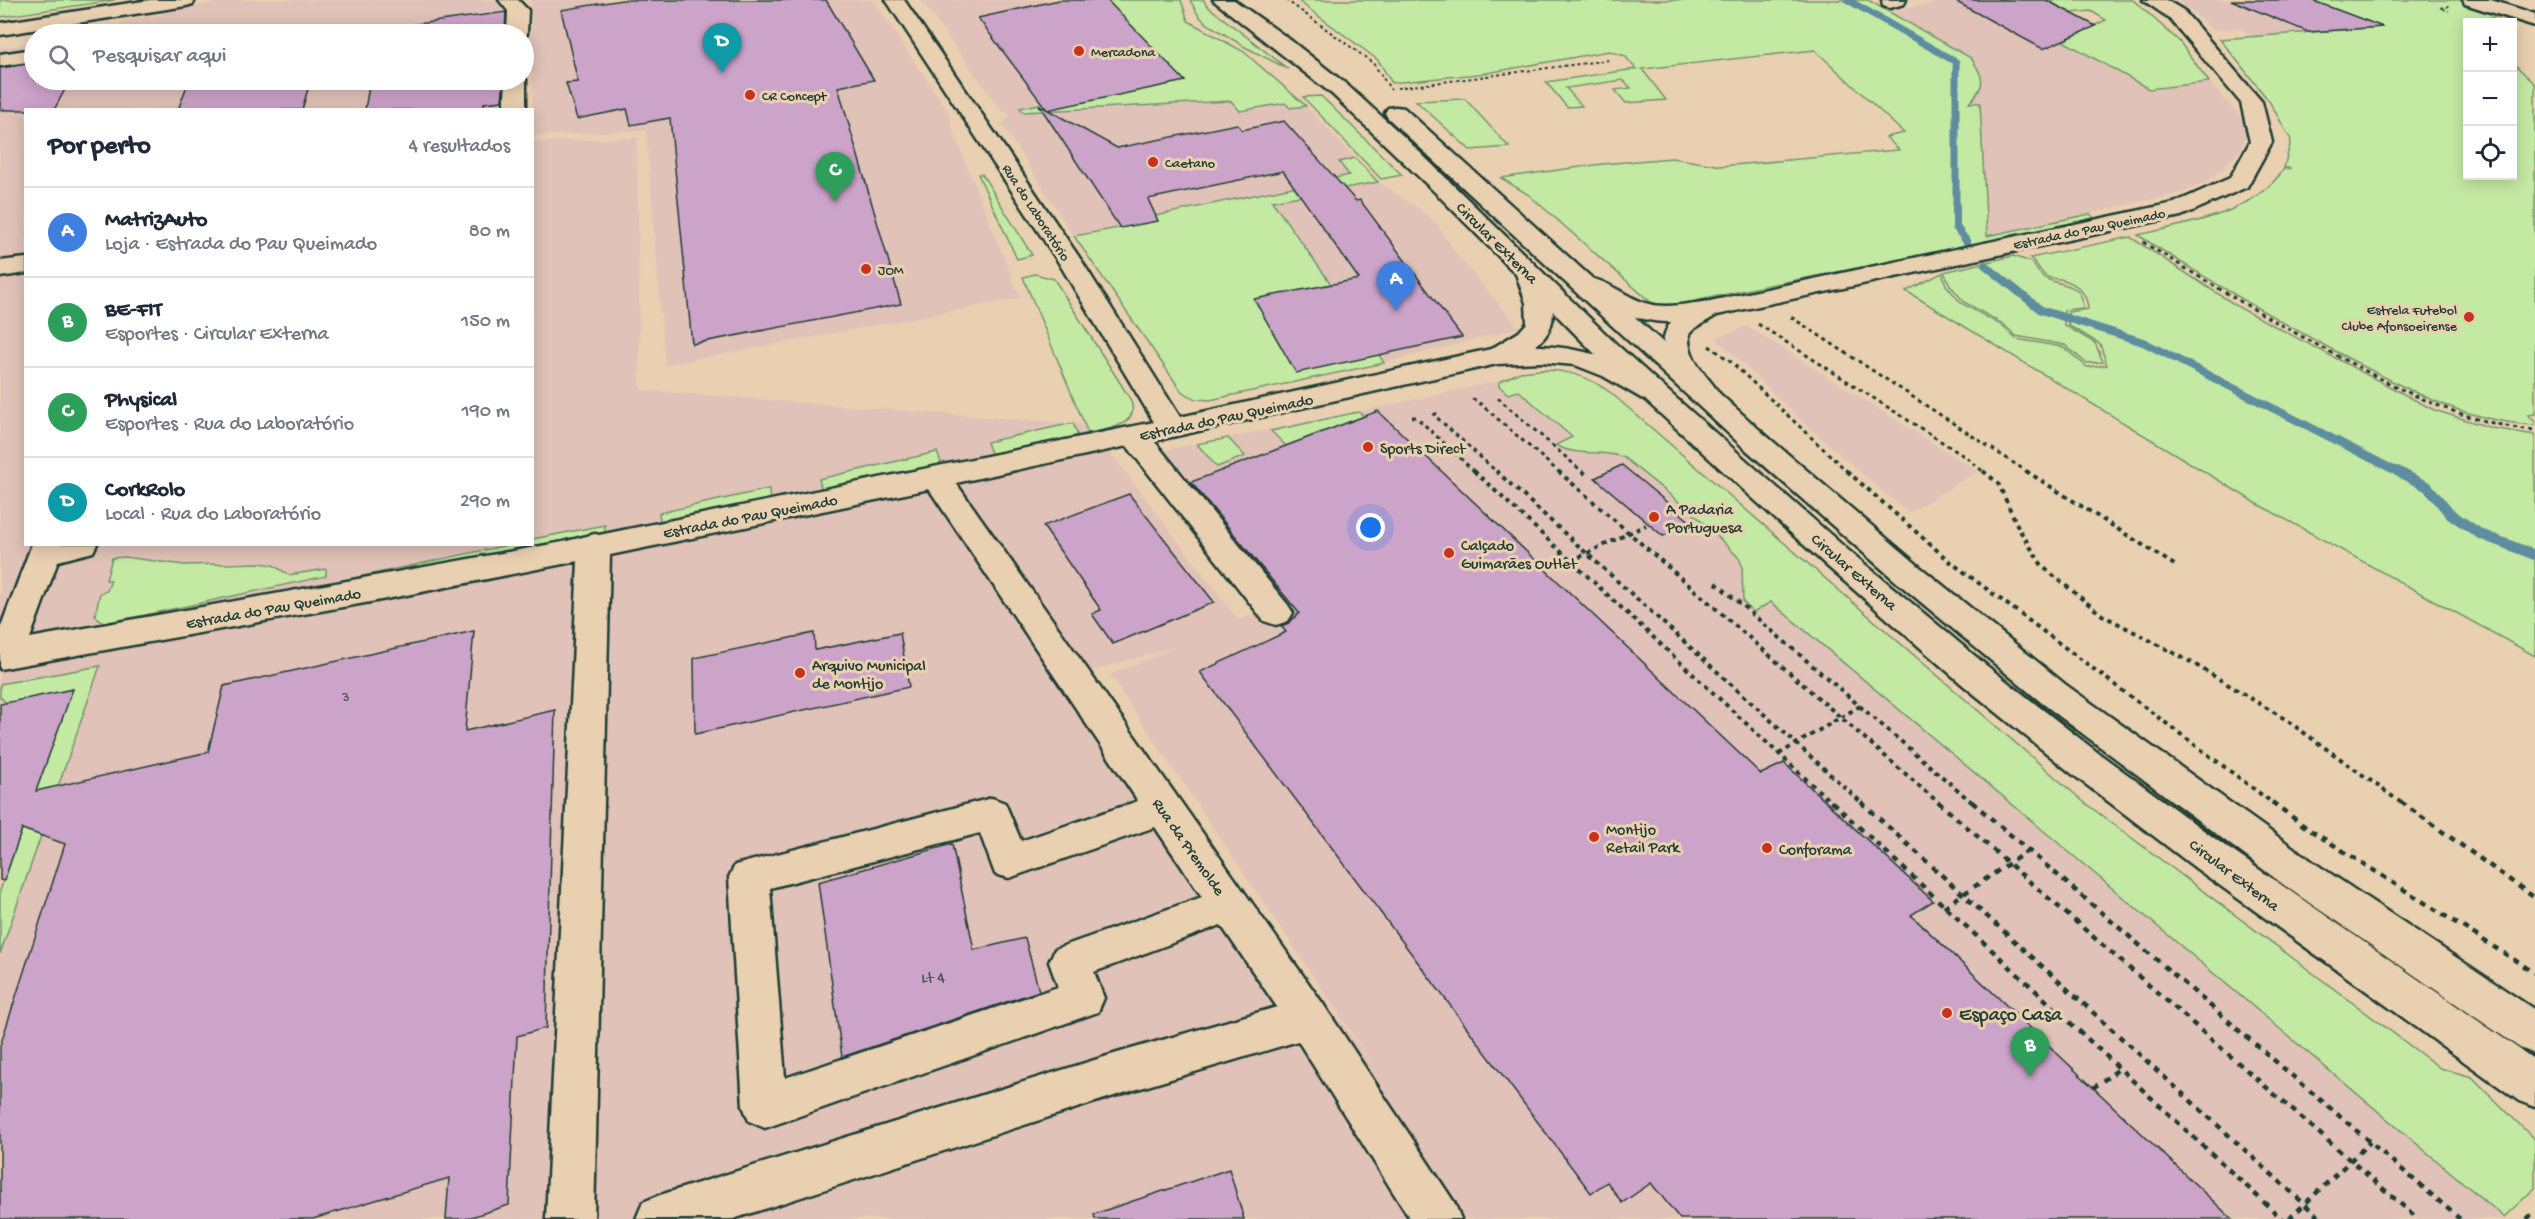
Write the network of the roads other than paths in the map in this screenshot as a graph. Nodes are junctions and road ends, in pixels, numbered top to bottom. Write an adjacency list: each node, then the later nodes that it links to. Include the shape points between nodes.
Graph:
1 (186, 0): 11 (street)
2 (895, 0): 29 (street, Rua do Laboratório, via 1071,264)
3 (1222, 0): 23 (street, Circular Externa, via 1315,69 1429,174)
4 (1254, 0): 16 (street)
5 (2152, 0): 25 (street, Estrada do Pau Queimado, via 2176,14 2251,102 2261,142 2239,182 2181,209)
6 (2472, 0): 10 (street)
7 (2498, 0): 9 (street)
8 (508, 1): 12 (street, via 518,10)
9 (2535, 14)
10 (2535, 20)
11 (32, 24)
12 (517, 24)
13 (24, 25): 14 (street)
14 (0, 29)
15 (24, 56): 17 (street)
16 (1331, 56)
17 (0, 60)
18 (1368, 87): 24 (street, Circular Externa)
19 (516, 90): 20 (street)
20 (515, 108)
21 (24, 265): 22 (street)
22 (0, 269)
23 (1529, 274): 26 (street, via 1543,318 1536,333); 27 (street, Circular Externa)
24 (1586, 284): 25 (street, Estrada do Pau Queimado, via 1624,305 1647,312 1664,314); 28 (street, Circular Externa)
25 (1719, 307): 28 (street, Estrada do Pau Queimado, via 1679,328 1674,337 1676,353)
26 (1497, 356): 27 (street, via 1564,354 1595,361); 29 (street, Estrada do Pau Queimado)
27 (1655, 395): 41 (street, Circular Externa, via 2021,713 2273,903)
28 (1708, 398): 40 (street, Circular Externa, via 1909,575 2054,694 2302,876)
29 (1172, 429): 30 (street, Estrada do Pau Queimado)
30 (1135, 436): 31 (street, Estrada do Pau Queimado); 35 (street)
31 (937, 478): 32 (street, Estrada do Pau Queimado); 37 (street, Rua da Premolde)
32 (595, 545): 36 (street, Estrada do Pau Queimado); 42 (street)
33 (68, 546): 34 (street)
34 (46, 549): 36 (street)
35 (1276, 613)
36 (3, 656)
37 (1164, 808): 38 (street, Rua da Premolde); 38 (street, via 1009,862 992,814 749,877 765,1106 1083,998 1070,962)
38 (1231, 904): 39 (street, Rua da Premolde)
39 (1308, 1018): 43 (street, via 1114,1075); 44 (street, Rua da Premolde)
40 (2535, 1034)
41 (2535, 1086)
42 (570, 1219)
43 (660, 1219)
44 (1437, 1219)

